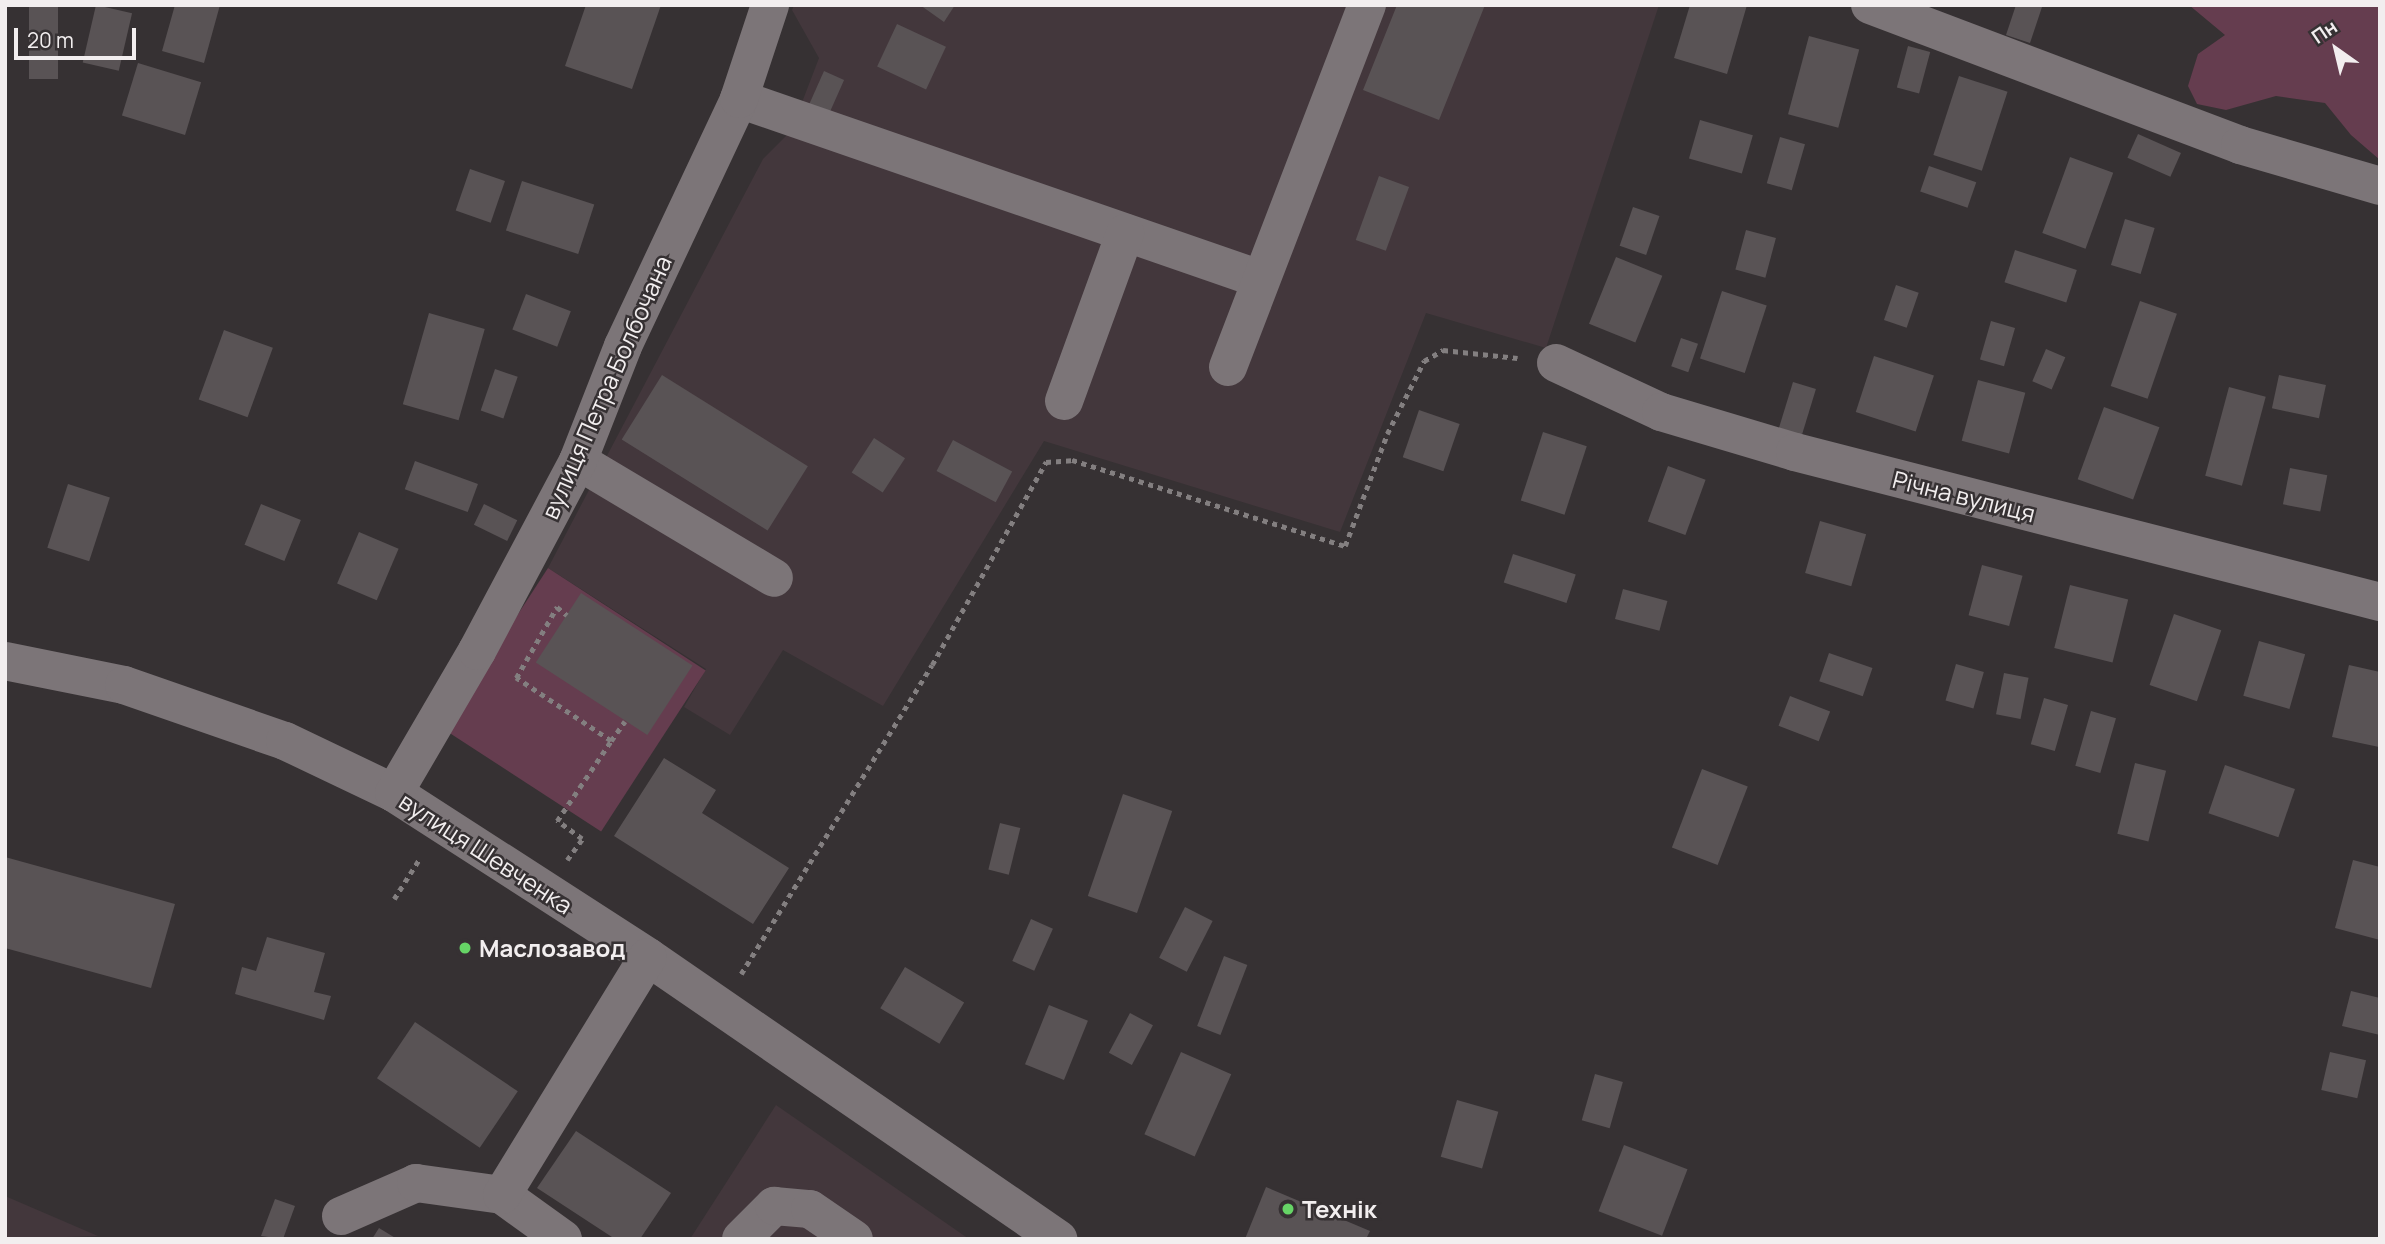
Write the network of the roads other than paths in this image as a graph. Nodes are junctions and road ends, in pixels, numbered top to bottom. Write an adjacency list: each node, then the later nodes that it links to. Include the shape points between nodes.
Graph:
1 (770, 5): 4 (street, вулиця Петра Болбочана)
2 (1367, 5): 7 (street)
3 (1870, 5): 5 (street, via 2240,145)
4 (739, 99): 6 (street); 11 (street, вулиця Петра Болбочана, via 623,346)
5 (2380, 186)
6 (1125, 233): 7 (street); 10 (street)
7 (1260, 279): 9 (street)
8 (1556, 363): 13 (street, Річна вулиця, via 1661,412 1782,449)
9 (1228, 367)
10 (1063, 401)
11 (578, 461): 12 (street); 15 (street, вулиця Петра Болбочана, via 477,651)
12 (774, 579)
13 (2380, 602)
14 (5, 662): 15 (street, вулиця Шевченка, via 124,685 285,740)
15 (394, 793): 16 (street, вулиця Шевченка)
16 (648, 957): 17 (street); 22 (street, вулиця Шевченка)
17 (502, 1195): 18 (street, via 416,1183); 19 (street)
18 (341, 1216)
19 (563, 1239)
20 (741, 1239): 21 (street, via 774,1206 810,1209)
21 (854, 1239)
22 (1058, 1239)

